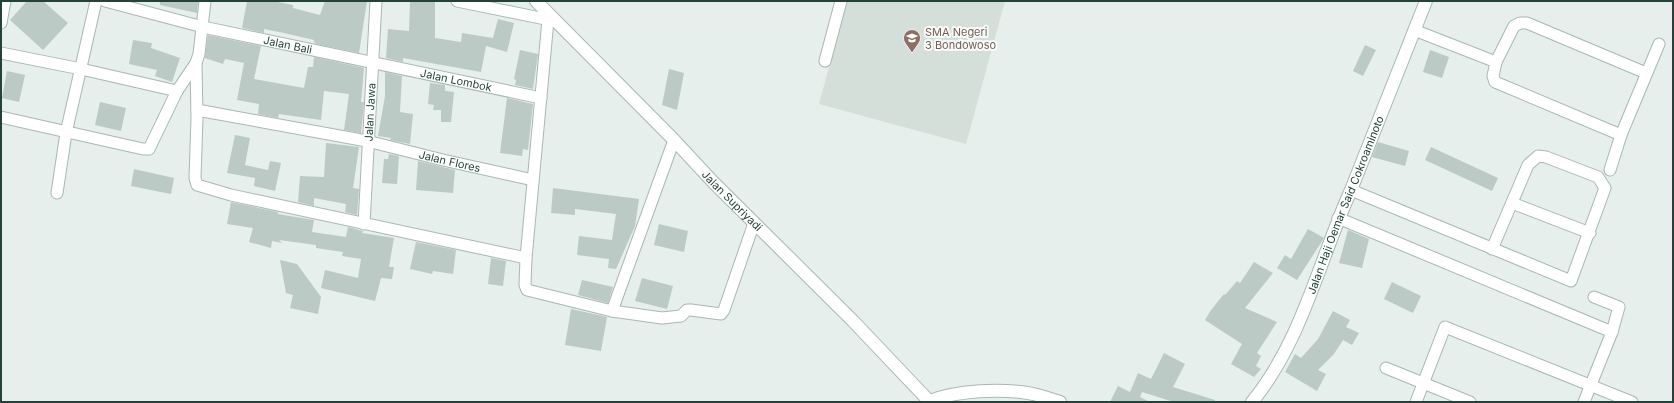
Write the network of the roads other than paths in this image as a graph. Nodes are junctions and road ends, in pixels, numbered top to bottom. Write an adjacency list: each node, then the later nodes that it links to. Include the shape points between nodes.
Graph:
1 (5, 1): 11 (street)
2 (96, 1): 20 (street)
3 (105, 1): 12 (street, Jalan Bali)
4 (205, 1): 12 (street)
5 (376, 1): 16 (street, Jalan Jawa)
6 (457, 1): 10 (street)
7 (536, 1): 10 (street, Jalan Supriyadi)
8 (841, 1): 17 (street)
9 (1426, 1): 13 (street, Jalan Haji Oemar Said Cokroaminoto)
10 (552, 21): 23 (street); 28 (street, Jalan Supriyadi)
11 (1, 23)
12 (203, 27): 16 (street, Jalan Bali); 19 (street)
13 (1414, 30): 18 (street); 32 (street, Jalan Haji Oemar Said Cokroaminoto)
14 (1659, 44): 21 (street)
15 (1, 53): 20 (street)
16 (372, 61): 23 (street, Jalan Lombok); 29 (street, Jalan Jawa)
17 (825, 61)
18 (1496, 62): 21 (street, via 1514,26 1527,23); 27 (street, via 1493,76 1495,82)
19 (196, 63): 22 (street); 24 (street)
20 (81, 69): 22 (street); 26 (street)
21 (1646, 72): 27 (street)
22 (177, 90): 26 (street, via 149,149)
23 (541, 98): 31 (street)
24 (197, 110): 29 (street, Jalan Flores); 37 (street, via 197,186)
25 (1, 117): 26 (street)
26 (66, 133): 33 (street)
27 (1621, 136): 30 (street)
28 (674, 140): 36 (street, Jalan Supriyadi); 42 (street)
29 (367, 141): 31 (street, Jalan Flores); 37 (street, Jalan Jawa)
30 (1610, 170)
31 (533, 180): 40 (street)
32 (1351, 190): 35 (street, Jalan Haji Oemar Said Cokroaminoto); 39 (street)
33 (57, 193)
34 (1512, 203): 38 (street); 38 (street, via 1528,165 1538,156 1546,157 1598,177 1605,188); 39 (street)
35 (1338, 218): 43 (street); 49 (street, Jalan Haji Oemar Said Cokroaminoto, via 1294,334 1277,366)
36 (754, 223): 42 (street, via 723,313 689,310 681,316 662,318); 47 (street, Jalan Supriyadi, via 853,321)
37 (364, 224): 40 (street)
38 (1590, 233): 39 (street, via 1571,281)
39 (1492, 249)
40 (526, 258): 42 (street, via 524,285 527,290)
41 (1594, 297): 43 (street, via 1619,307)
42 (612, 311)
43 (1612, 332): 46 (street)
44 (1386, 368): 45 (street)
45 (1423, 383): 46 (street, via 1445,327); 50 (street); 51 (street)
46 (1591, 386): 52 (street); 53 (street)
47 (928, 402): 48 (street, via 961,394 998,391 1034,394)
48 (1060, 402)
49 (1252, 402)
50 (1416, 402)
51 (1470, 402)
52 (1584, 402)
53 (1632, 402)

